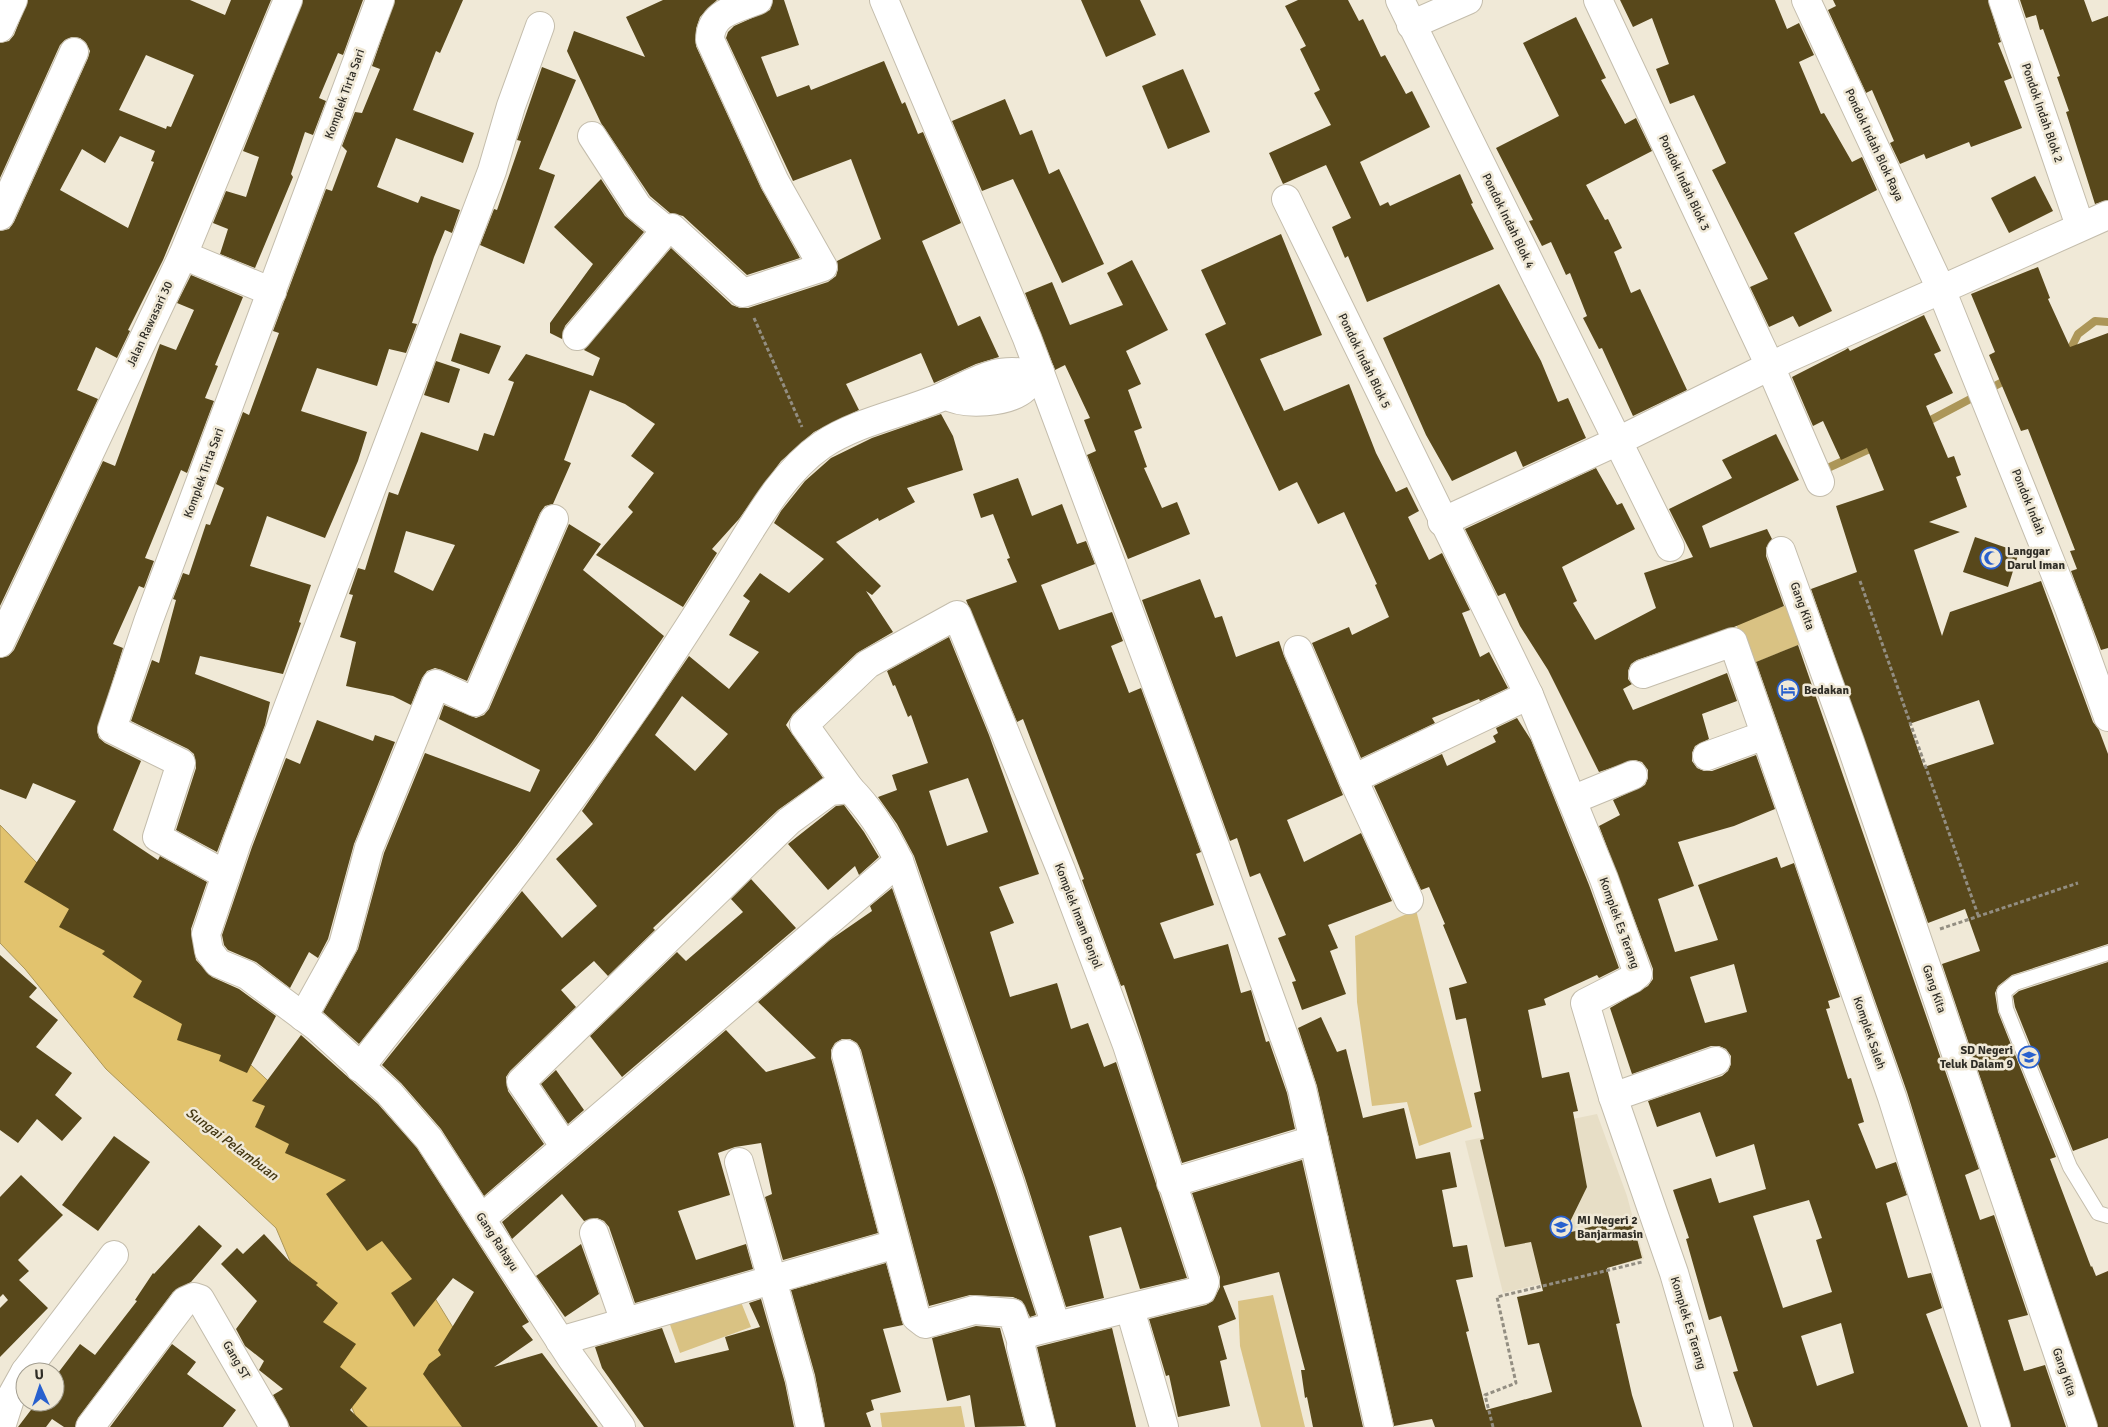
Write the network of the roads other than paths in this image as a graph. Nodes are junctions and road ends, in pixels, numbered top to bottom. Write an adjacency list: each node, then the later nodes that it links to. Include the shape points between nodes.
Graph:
1 (13, 0): 13 (street)
2 (288, 0): 21 (street, Jalan Rawasari 30)
3 (380, 0): 23 (street, Komplek Tirta Sari)
4 (758, 0): 20 (street, via 717,18 710,31 710,40 775,182 823,267 743,293 672,228)
5 (884, 0): 26 (street, via 1027,338)
6 (1400, 0): 11 (street, Pondok Indah Blok 4)
7 (1468, 0): 11 (street)
8 (1598, 0): 25 (street, Pondok Indah Blok 3)
9 (1806, 0): 22 (street, Pondok Indah Blok Raya)
10 (2003, 0): 19 (street, Pondok Indah Blok 2)
11 (1411, 25): 27 (street, Pondok Indah Blok 4)
12 (540, 26): 45 (street, Gang Rahayu, via 492,171)
13 (0, 28)
14 (74, 52): 18 (street)
15 (592, 136): 20 (street, via 638,207)
16 (1286, 199): 30 (street, Pondok Indah Blok 5)
17 (2108, 215): 19 (street)
18 (0, 216)
19 (2080, 226): 22 (street)
20 (666, 230): 24 (street)
21 (183, 255): 23 (street); 33 (street, Jalan Rawasari 30)
22 (1941, 289): 25 (street); 37 (street, Pondok Indah, via 2069,608)
23 (272, 292): 45 (street, Komplek Tirta Sari, via 148,622 112,729 181,763 158,836)
24 (577, 336)
25 (1770, 366): 27 (street); 28 (street, Pondok Indah Blok 3)
26 (1036, 373): 51 (street, via 998,373 963,385 946,395 823,444 790,474 643,696 541,841); 53 (street, via 1168,716 1293,1061)
27 (1618, 441): 30 (street); 31 (street, Pondok Indah Blok 4)
28 (1820, 482)
29 (554, 519): 48 (street, via 475,702 436,684 369,848 343,945)
30 (1442, 522): 36 (street, Komplek Es Terang)
31 (1670, 547)
32 (1781, 551): 80 (street, Gang Kita)
33 (0, 642)
34 (1298, 650): 41 (street)
35 (1643, 674): 38 (street, Komplek Saleh, via 1733,642)
36 (1528, 695): 41 (street); 43 (street, Komplek Es Terang)
37 (2108, 717)
38 (1765, 735): 39 (street); 79 (street, Komplek Saleh, via 1892,1098)
39 (1707, 756)
40 (1633, 775): 43 (street)
41 (1352, 779): 46 (street)
42 (850, 789): 44 (street, via 889,840); 54 (street, via 830,791 789,822 521,1082); 56 (street, Komplek Imam Bonjol, via 804,725 868,664 957,615 1068,888 1127,1045)
43 (1572, 800): 52 (street, Komplek Es Terang, via 1638,974 1585,1003)
44 (899, 861): 54 (street); 65 (street)
45 (226, 875): 48 (street, Gang Rahayu, via 206,934 209,951 218,963 247,975)
46 (1408, 900)
47 (2108, 953): 57 (lane, via 2016,983 2004,992 2006,1009 2070,1167 2098,1213)
48 (303, 1017): 51 (street, Gang Rahayu)
49 (846, 1054): 60 (street)
50 (1716, 1061): 52 (street)
51 (360, 1068): 58 (street, Gang Rahayu, via 389,1093 429,1139)
52 (1613, 1097): 78 (street, Komplek Es Terang, via 1667,1256)
53 (1314, 1140): 56 (street); 77 (street)
54 (565, 1147): 58 (street)
55 (740, 1162): 62 (street)
56 (1171, 1183): 63 (street, Komplek Imam Bonjol, via 1206,1286 1202,1290)
57 (2108, 1216)
58 (482, 1219): 66 (street, Gang Rahayu)
59 (594, 1233): 64 (street)
60 (896, 1244): 62 (street); 67 (street, via 916,1317 921,1322 933,1323 974,1310 1012,1313)
61 (114, 1254): 68 (street)
62 (772, 1278): 64 (street); 74 (street)
63 (1130, 1309): 65 (street); 76 (street)
64 (625, 1322): 66 (street)
65 (1056, 1326): 67 (street, via 1031,1331)
66 (560, 1340): 73 (street, Gang Rahayu)
67 (1021, 1340): 75 (street)
68 (33, 1362)
69 (15, 1390): 70 (street)
70 (2, 1427)
71 (90, 1427): 72 (street, Gang ST, via 185,1301 194,1297 200,1299)
72 (274, 1427)
73 (621, 1427)
74 (810, 1427)
75 (1041, 1427)
76 (1164, 1427)
77 (1379, 1427)
78 (1719, 1427)
79 (1996, 1427)
80 (2083, 1427)

